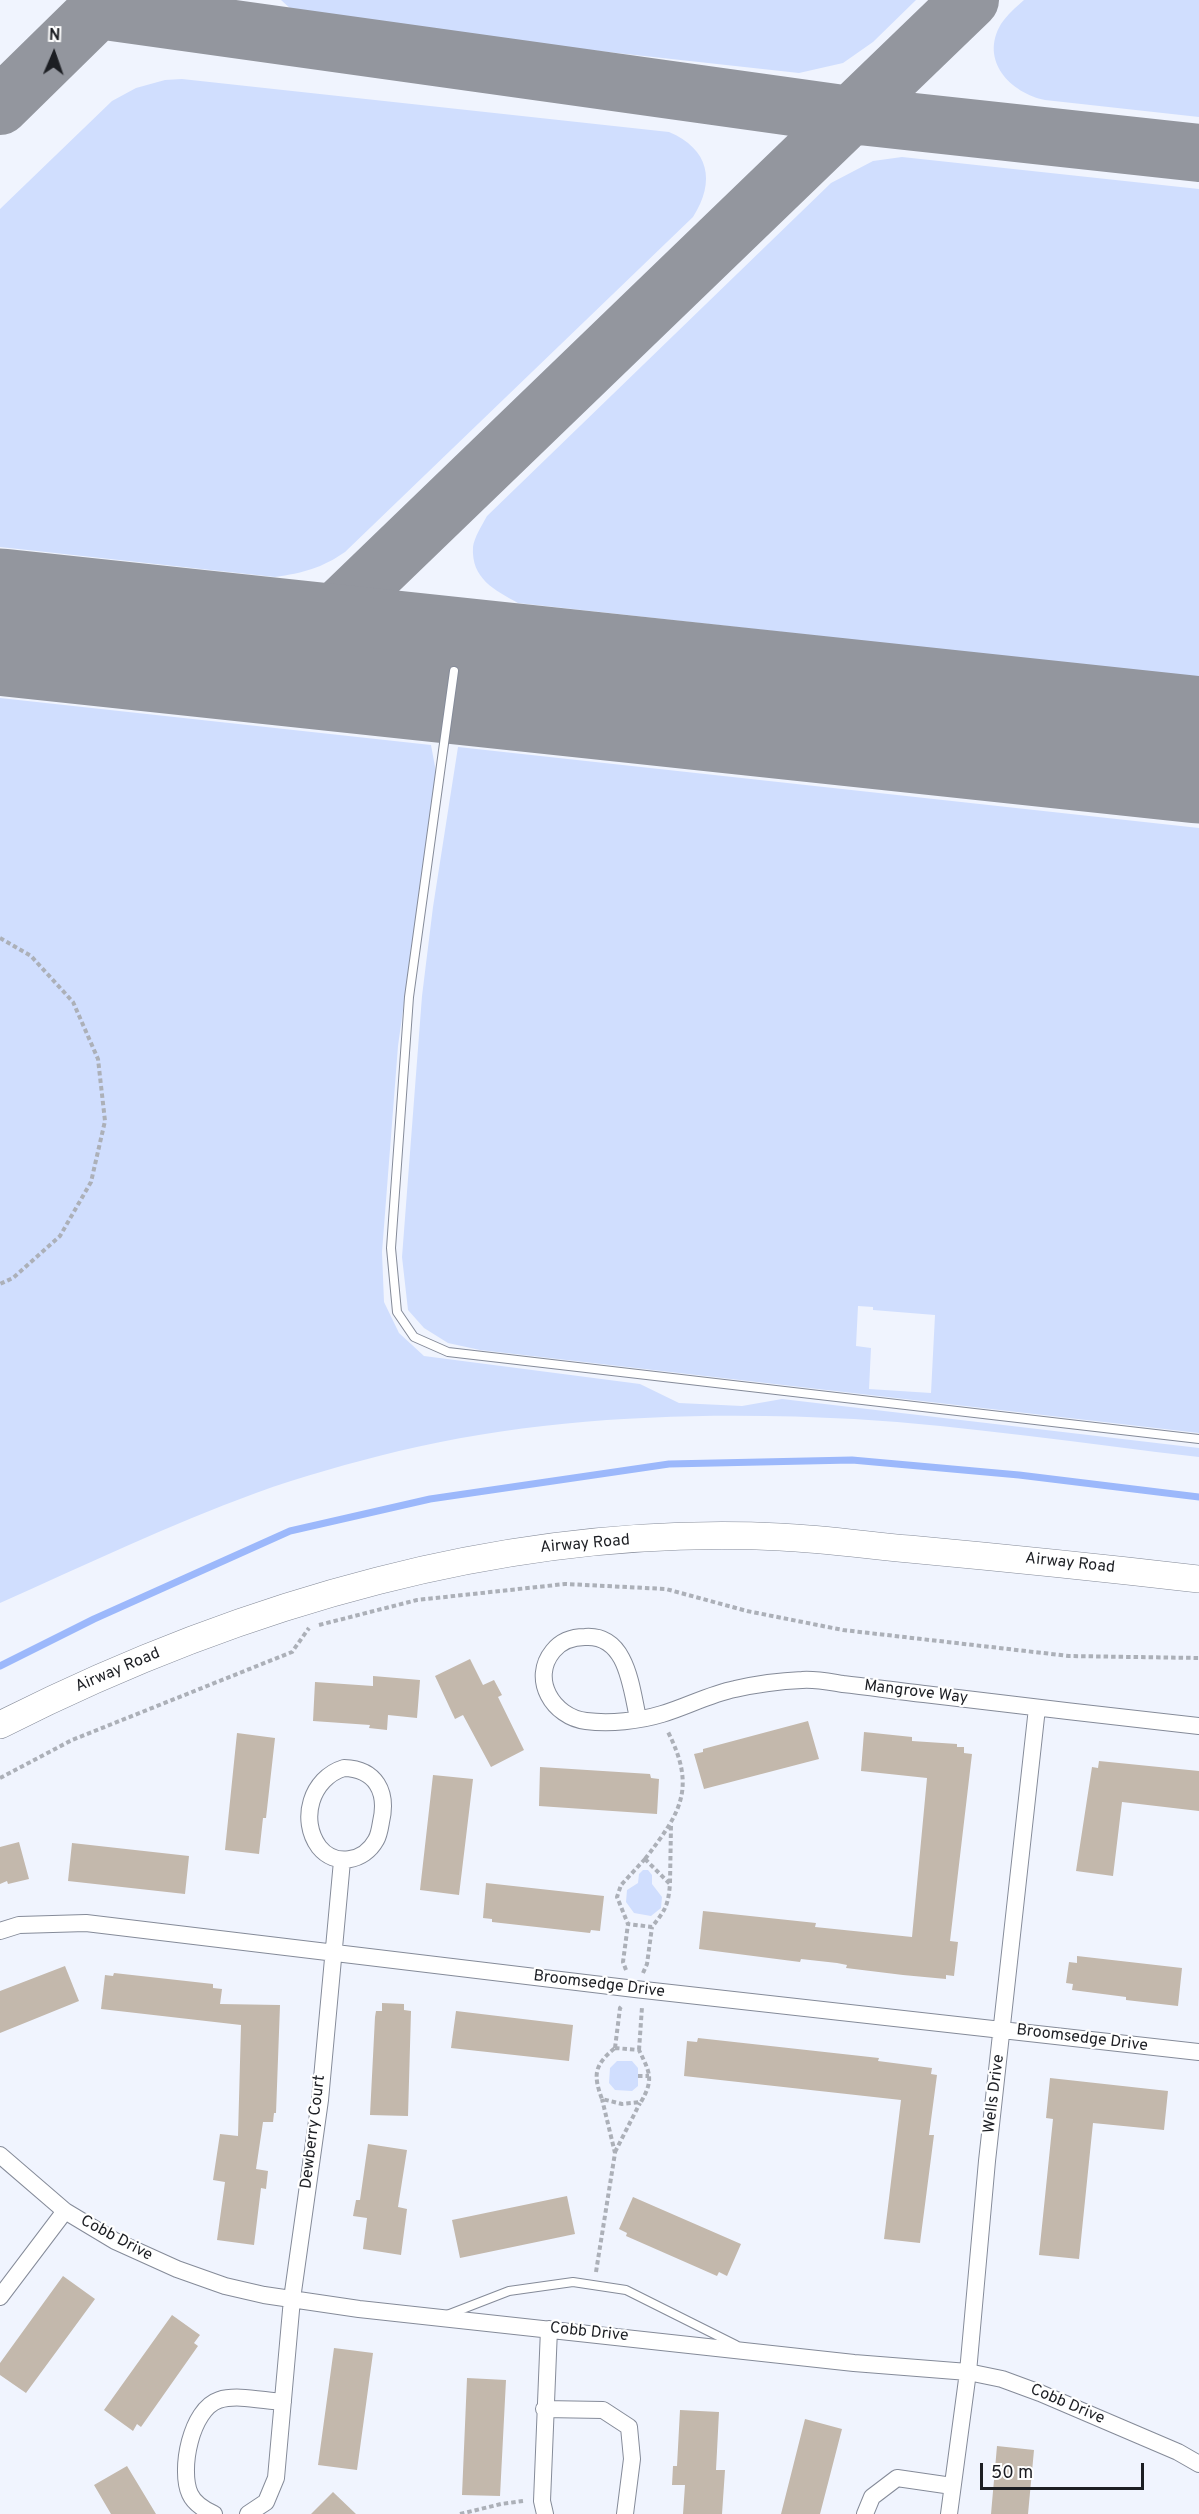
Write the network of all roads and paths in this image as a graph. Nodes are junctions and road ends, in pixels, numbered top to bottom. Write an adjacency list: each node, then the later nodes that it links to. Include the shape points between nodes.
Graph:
1 (454, 671): 4 (lane, via 410,997 391,1248 397,1312 414,1337 448,1352)
2 (0, 938): 3 (path, via 31,956 73,1002 98,1059 105,1121 92,1182 60,1236 13,1278)
3 (0, 1284)
4 (1199, 1439)
5 (1199, 1579): 9 (main road, Airway Road, via 779,1537 669,1538 570,1545 490,1555 304,1600 180,1645)
6 (1037, 1708): 7 (street, Mangrove Way, via 805,1679 734,1689); 10 (street, Mangrove Way); 22 (street, Wells Drive)
7 (660, 1715): 8 (street, Mangrove Way); 11 (path, via 680,1757 682,1772 682,1793)
8 (638, 1718): 8 (street, Mangrove Way, via 584,1721 564,1714 552,1704 546,1691 544,1675 553,1650 576,1637 593,1636 608,1641 625,1665)
9 (0, 1725)
10 (1199, 1726)
11 (671, 1824): 12 (path); 14 (path)
12 (645, 1859): 14 (path); 17 (path, via 621,1886 617,1897)
13 (342, 1861): 13 (street, via 368,1850 377,1839 382,1817 383,1798 378,1785 357,1769 344,1768 321,1781 310,1811 314,1840 331,1858); 20 (street, Dewberry Court)
14 (670, 1884): 16 (path)
15 (661, 1902): 16 (path)
16 (669, 1903): 18 (path)
17 (628, 1924): 18 (path); 21 (path, via 623,1962)
18 (651, 1927): 21 (path, via 647,1964)
19 (0, 1931): 20 (street, Broomsedge Drive, via 19,1925 86,1923)
20 (332, 1951): 21 (street, Broomsedge Drive); 35 (street, Dewberry Court, via 320,2100)
21 (634, 1989): 22 (street, Broomsedge Drive); 23 (path, via 620,2008); 24 (path, via 643,2010)
22 (1003, 2030): 25 (street, Broomsedge Drive); 39 (street, Wells Drive)
23 (615, 2048): 24 (path); 28 (path, via 595,2075)
24 (639, 2050): 27 (path)
25 (1199, 2052)
26 (638, 2076): 27 (path)
27 (649, 2076): 29 (path, via 650,2085)
28 (602, 2099): 29 (path, via 622,2104); 30 (path)
29 (641, 2102): 30 (path)
30 (615, 2153): 33 (path)
31 (0, 2155): 32 (street, Cobb Drive)
32 (65, 2211): 34 (street); 35 (street, Cobb Drive, via 115,2241 177,2269 225,2286)
33 (595, 2285): 36 (lane, via 573,2282 509,2291); 38 (lane, via 626,2290)
34 (0, 2296)
35 (292, 2299): 36 (street, Cobb Drive); 40 (street, Dewberry Court)
36 (441, 2317): 37 (street, Cobb Drive)
37 (549, 2329): 38 (street, Cobb Drive); 41 (street)
38 (747, 2351): 39 (street, Cobb Drive)
39 (968, 2372): 42 (street, Cobb Drive, via 1040,2393); 43 (street, Wells Drive)
40 (283, 2402): 45 (street, via 231,2398 217,2400 202,2411 193,2426 187,2477 190,2494 203,2510); 46 (street, Dewberry Court, via 276,2478 266,2502)
41 (544, 2409): 44 (street); 48 (street, via 603,2410 629,2427 632,2458)
42 (1199, 2464)
43 (952, 2486): 49 (street, via 897,2478 872,2497); 50 (street, Wells Drive)
44 (544, 2508): 47 (path, via 501,2504)
45 (214, 2514)
46 (248, 2514)
47 (460, 2514)
48 (625, 2514)
49 (866, 2514)
50 (949, 2514)

